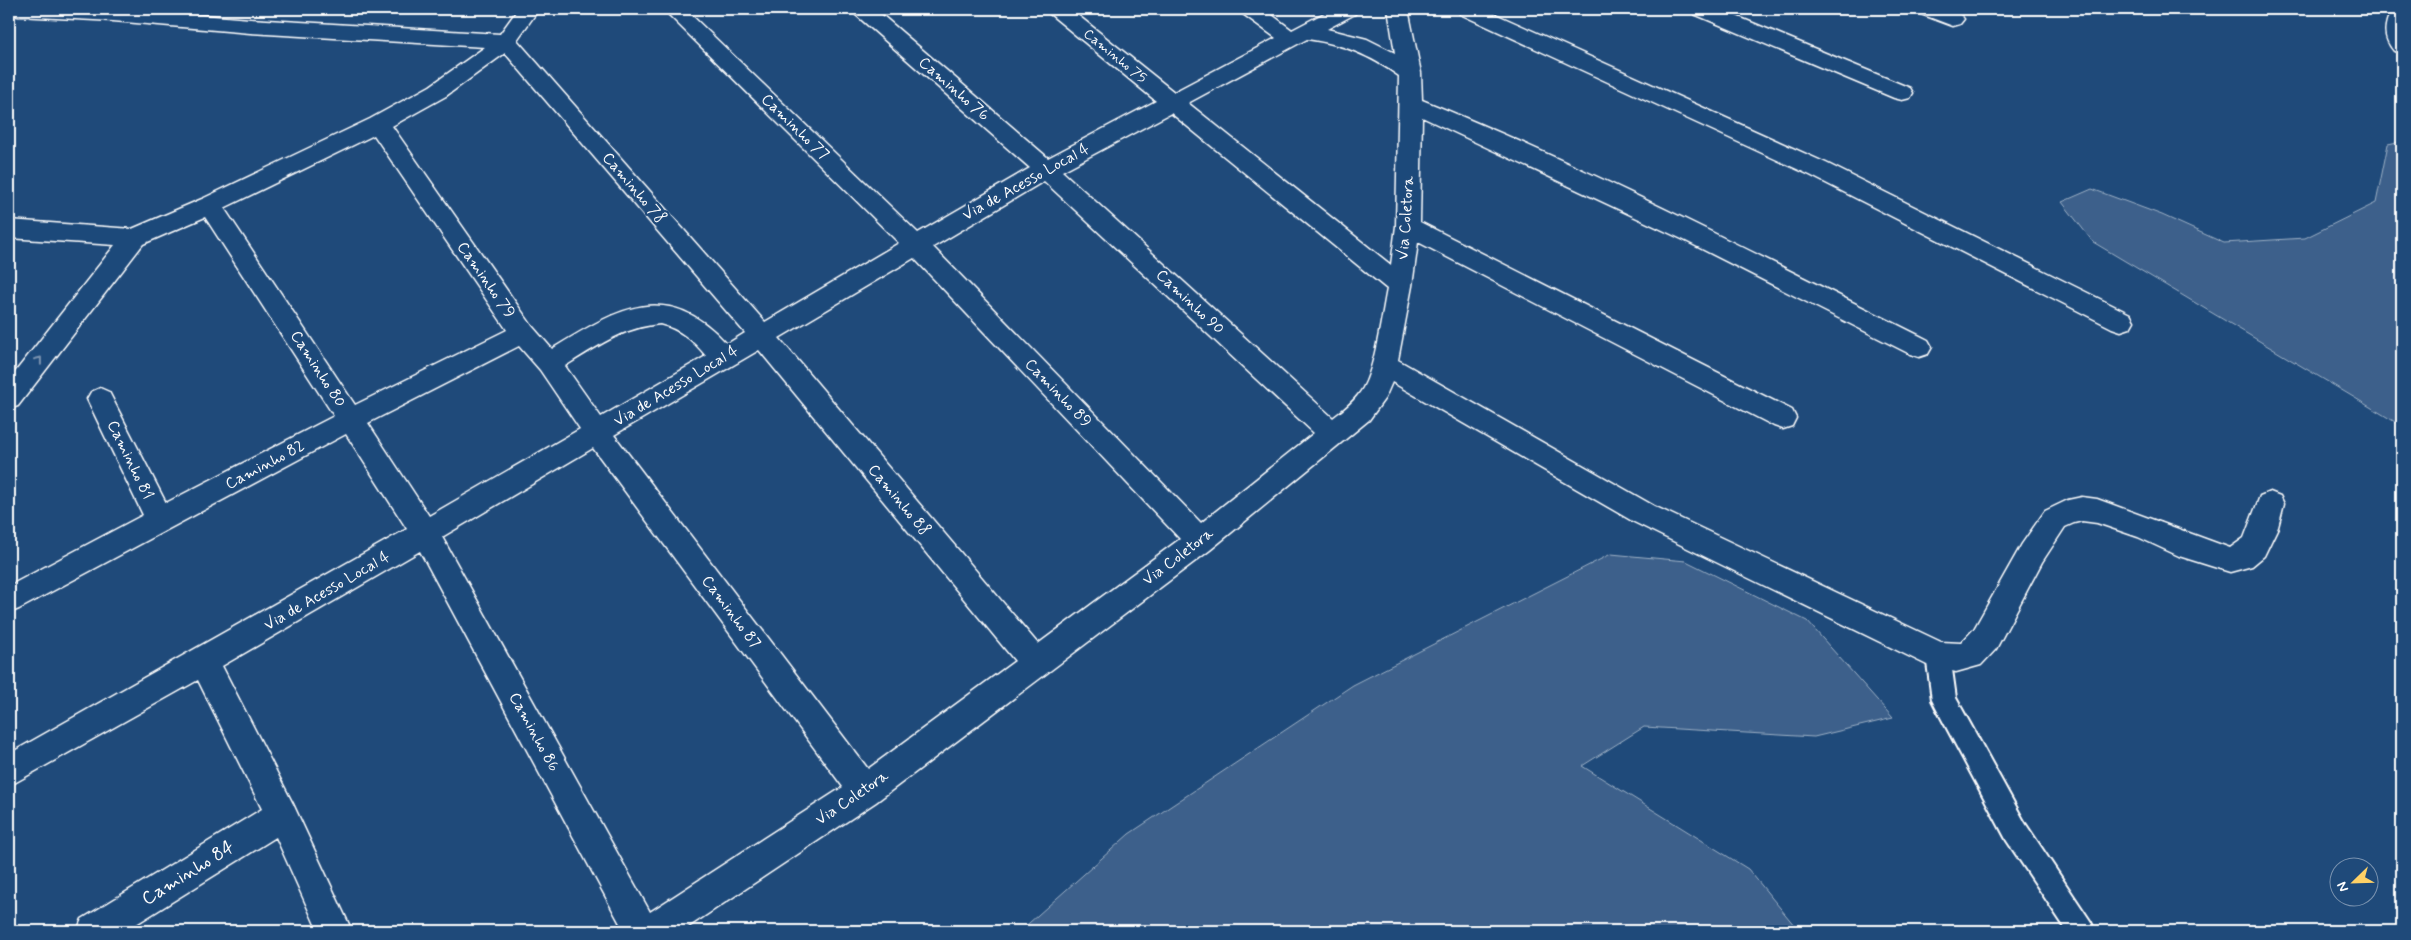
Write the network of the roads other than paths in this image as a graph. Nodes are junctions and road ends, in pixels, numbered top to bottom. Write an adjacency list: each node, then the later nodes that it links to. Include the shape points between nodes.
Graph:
1 (18, 9): 15 (street)
2 (529, 9): 15 (street)
3 (673, 9): 27 (street, Caminho 77)
4 (862, 9): 22 (street, Caminho 76)
5 (1057, 9): 19 (street, Caminho 75)
6 (1250, 9): 14 (street)
7 (1348, 9): 14 (street, Via de Acesso Local 4)
8 (1398, 9): 17 (street, Via Coletora)
9 (1467, 9): 29 (street, via 1818,169)
10 (1701, 9): 18 (street)
11 (1928, 9): 13 (street)
12 (2402, 9): 16 (street, via 2395,29)
13 (1953, 19)
14 (1297, 36): 17 (street, via 1340,37 1364,44); 19 (street, Via de Acesso Local 4)
15 (506, 41): 21 (street, via 467,72); 31 (street, Caminho 78)
16 (2400, 44)
17 (1410, 73): 20 (street, Via Coletora)
18 (1902, 93)
19 (1173, 102): 22 (street, Via de Acesso Local 4); 28 (street, Caminho 75)
20 (1411, 104): 24 (street, Via Coletora); 32 (street, via 1462,124 1685,230)
21 (378, 124): 23 (street); 30 (street, Caminho 79)
22 (1046, 169): 27 (street, Via de Acesso Local 4); 41 (street, Caminho 90)
23 (210, 206): 26 (street); 39 (street, Caminho 80)
24 (1408, 226): 28 (street, Via Coletora); 38 (street)
25 (9, 229): 26 (street)
26 (134, 238): 36 (street, one-way to 26)
27 (916, 245): 31 (street, Via de Acesso Local 4); 45 (street, Caminho 89)
28 (1400, 286): 35 (street, Via Coletora)
29 (2121, 321)
30 (524, 333): 34 (street, Caminho 79); 39 (street, Caminho 82)
31 (762, 336): 33 (street, Via de Acesso Local 4); 49 (street, Caminho 88)
32 (1920, 347)
33 (724, 358): 34 (street, via 691,324 666,313 636,315); 40 (street, Via de Acesso Local 4)
34 (549, 363): 40 (street, Caminho 79)
35 (1384, 365): 41 (street, Via Coletora, via 1376,391 1360,412); 47 (street, via 1644,514)
36 (9, 399)
37 (100, 399): 43 (street, Caminho 81)
38 (1783, 418)
39 (352, 419): 43 (street, Caminho 82); 44 (street, Caminho 80)
40 (597, 433): 44 (street, Via de Acesso Local 4); 51 (street, Caminho 87)
41 (1334, 435): 45 (street, Via Coletora)
42 (2270, 504): 47 (street, via 2254,547 2242,557 2230,560 2097,511 2082,509 2068,512 2055,520 2032,553 1985,639 1970,655 1956,658)
43 (160, 520): 46 (street, Caminho 82)
44 (426, 533): 48 (street, Via de Acesso Local 4); 55 (street, Caminho 86)
45 (1200, 541): 49 (street, Via Coletora)
46 (9, 600)
47 (1938, 655): 57 (lane, via 1944,700 2016,832)
48 (204, 661): 50 (street, Via de Acesso Local 4); 52 (street)
49 (1036, 664): 51 (street, Via Coletora)
50 (9, 771)
51 (865, 791): 56 (street, Via Coletora)
52 (282, 815): 53 (street, Caminho 84); 54 (street)
53 (94, 931)
54 (335, 931)
55 (642, 931)
56 (652, 931)
57 (2082, 931)

